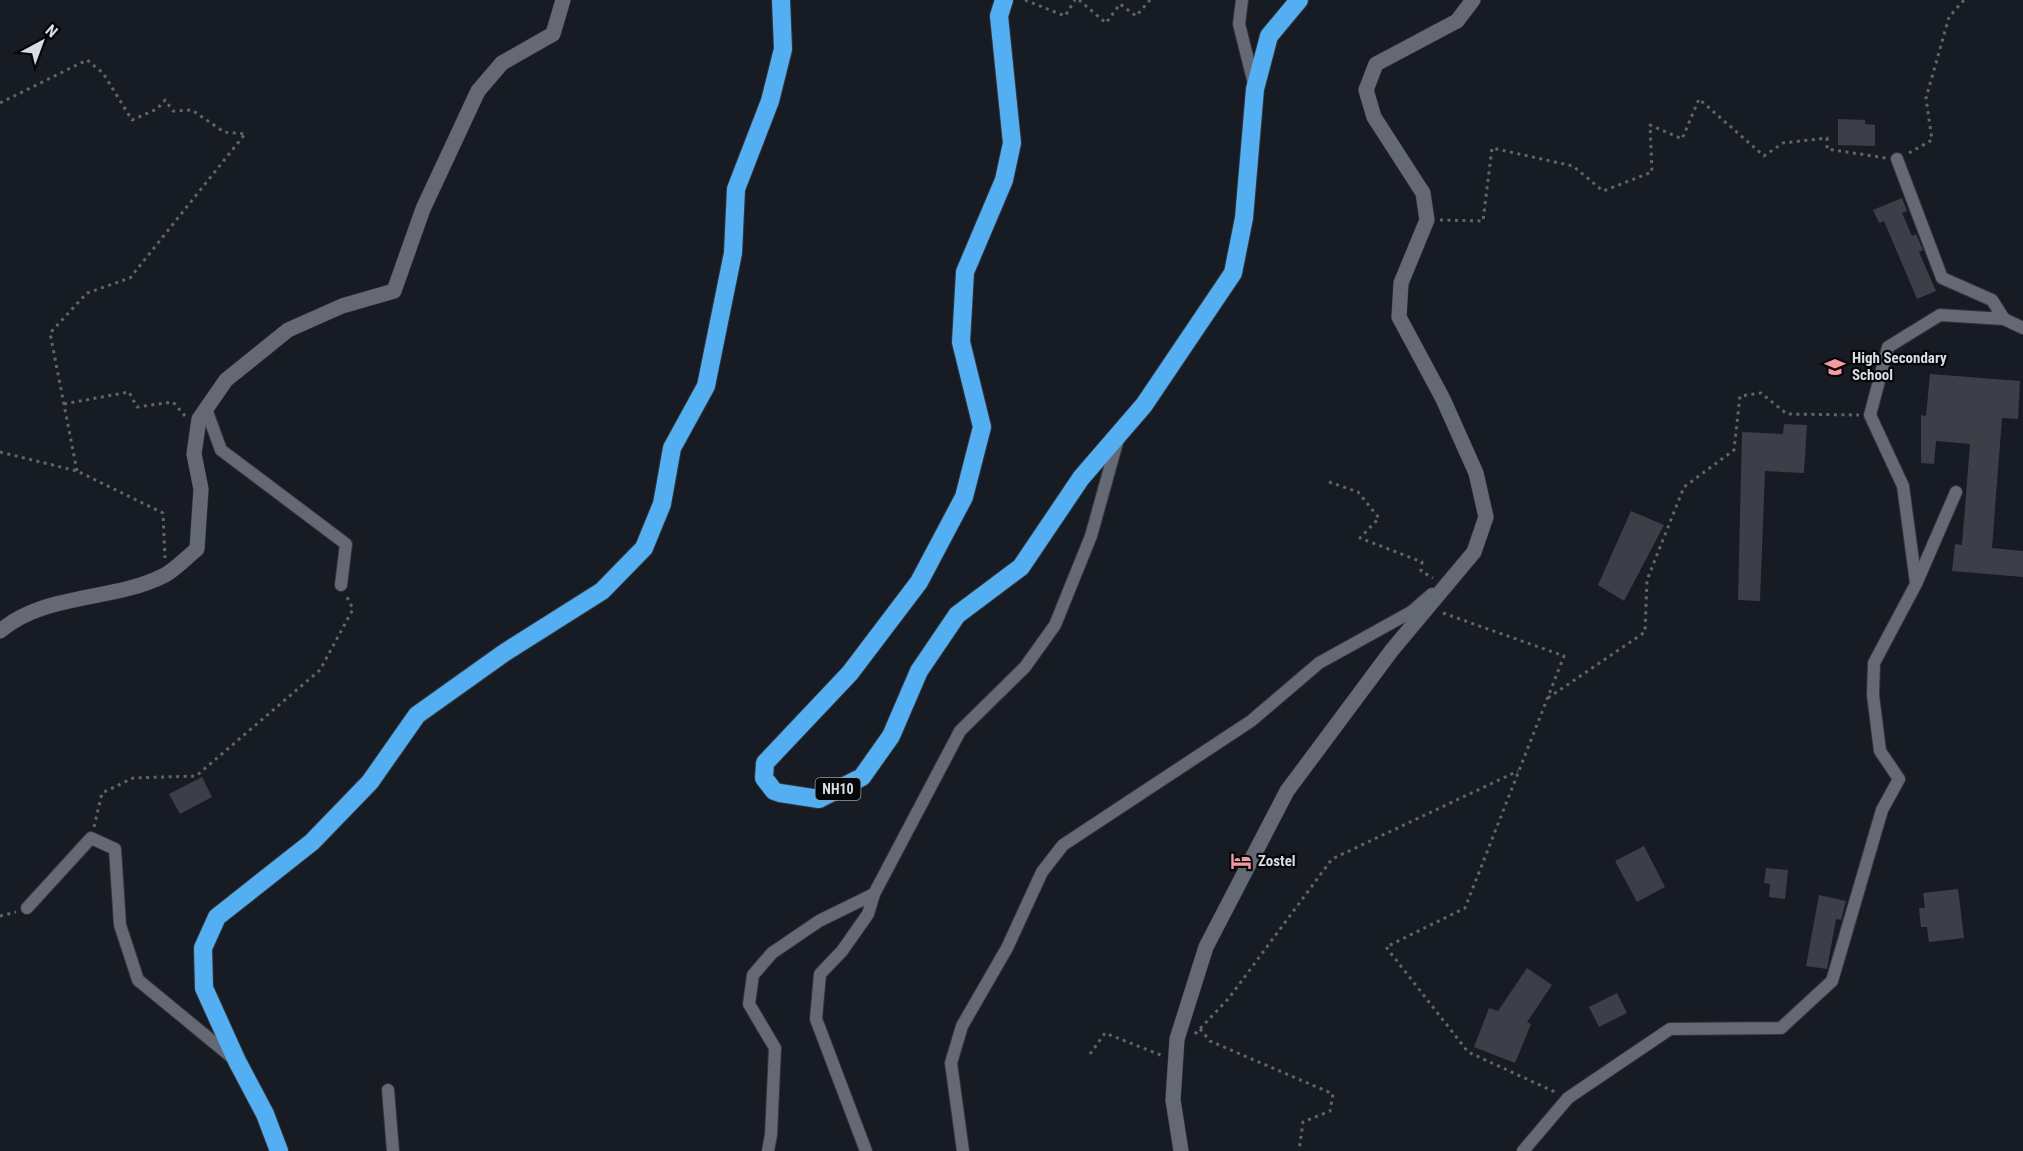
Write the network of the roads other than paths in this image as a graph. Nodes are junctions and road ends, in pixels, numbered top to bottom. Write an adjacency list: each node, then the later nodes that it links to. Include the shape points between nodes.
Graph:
1 (563, 0): 11 (main road, via 554,34 502,63 478,91 423,209 394,291 342,306 288,330 226,380)
2 (781, 0): 20 (highway, via 783,49 770,101 736,189 734,254 706,386 672,448 662,504 644,548 602,591 504,653 417,715 370,782 321,834 217,917 204,948 204,988)
3 (1004, 0): 12 (highway, NH10, via 999,16 1012,143 1004,180 965,272 961,342 982,426 964,497 920,582 849,673 765,763 764,778 774,791 819,799 862,777 891,736 920,671 957,615 1021,567 1081,478)
4 (1242, 0): 7 (street, via 1239,24)
5 (1299, 0): 7 (highway, NH10, via 1269,36)
6 (1473, 0): 14 (main road, via 1457,21 1376,64 1366,90 1374,117 1422,193 1426,220 1401,284 1399,317 1443,399 1476,473 1486,517 1474,552)
7 (1255, 88): 12 (highway, NH10, via 1244,218 1233,273 1144,405)
8 (1897, 159): 9 (street, via 1942,278 1992,300)
9 (2004, 319): 10 (street); 15 (street, via 1940,315 1888,347 1870,415 1903,486)
10 (2023, 328)
11 (206, 409): 16 (street, via 221,450 346,544); 17 (main road, via 199,419 194,454 201,489 197,549 166,575 41,608)
12 (1120, 433): 18 (street, via 1091,536 1055,625 1025,667 960,731)
13 (1956, 492): 15 (street)
14 (1461, 570): 26 (street, via 1411,612 1319,663 1251,721 1063,845 1041,872 1007,948 962,1026 951,1063); 27 (main road, via 1392,650 1287,791 1206,947 1177,1040 1173,1100)
15 (1916, 584): 28 (street, via 1874,663 1873,695 1880,751 1899,779 1882,810 1832,981 1781,1028 1670,1029 1568,1098)
16 (341, 585)
17 (0, 631)
18 (874, 894): 24 (street, via 819,921 772,953 753,975 749,1004 775,1048); 25 (street, via 868,914 820,974 816,1019)
19 (27, 908): 20 (street, via 91,838 115,849 120,925 138,980)
20 (237, 1061): 22 (highway)
21 (388, 1090): 23 (street)
22 (279, 1151)
23 (393, 1151)
24 (768, 1151)
25 (866, 1151)
26 (963, 1151)
27 (1181, 1151)
28 (1523, 1151)

